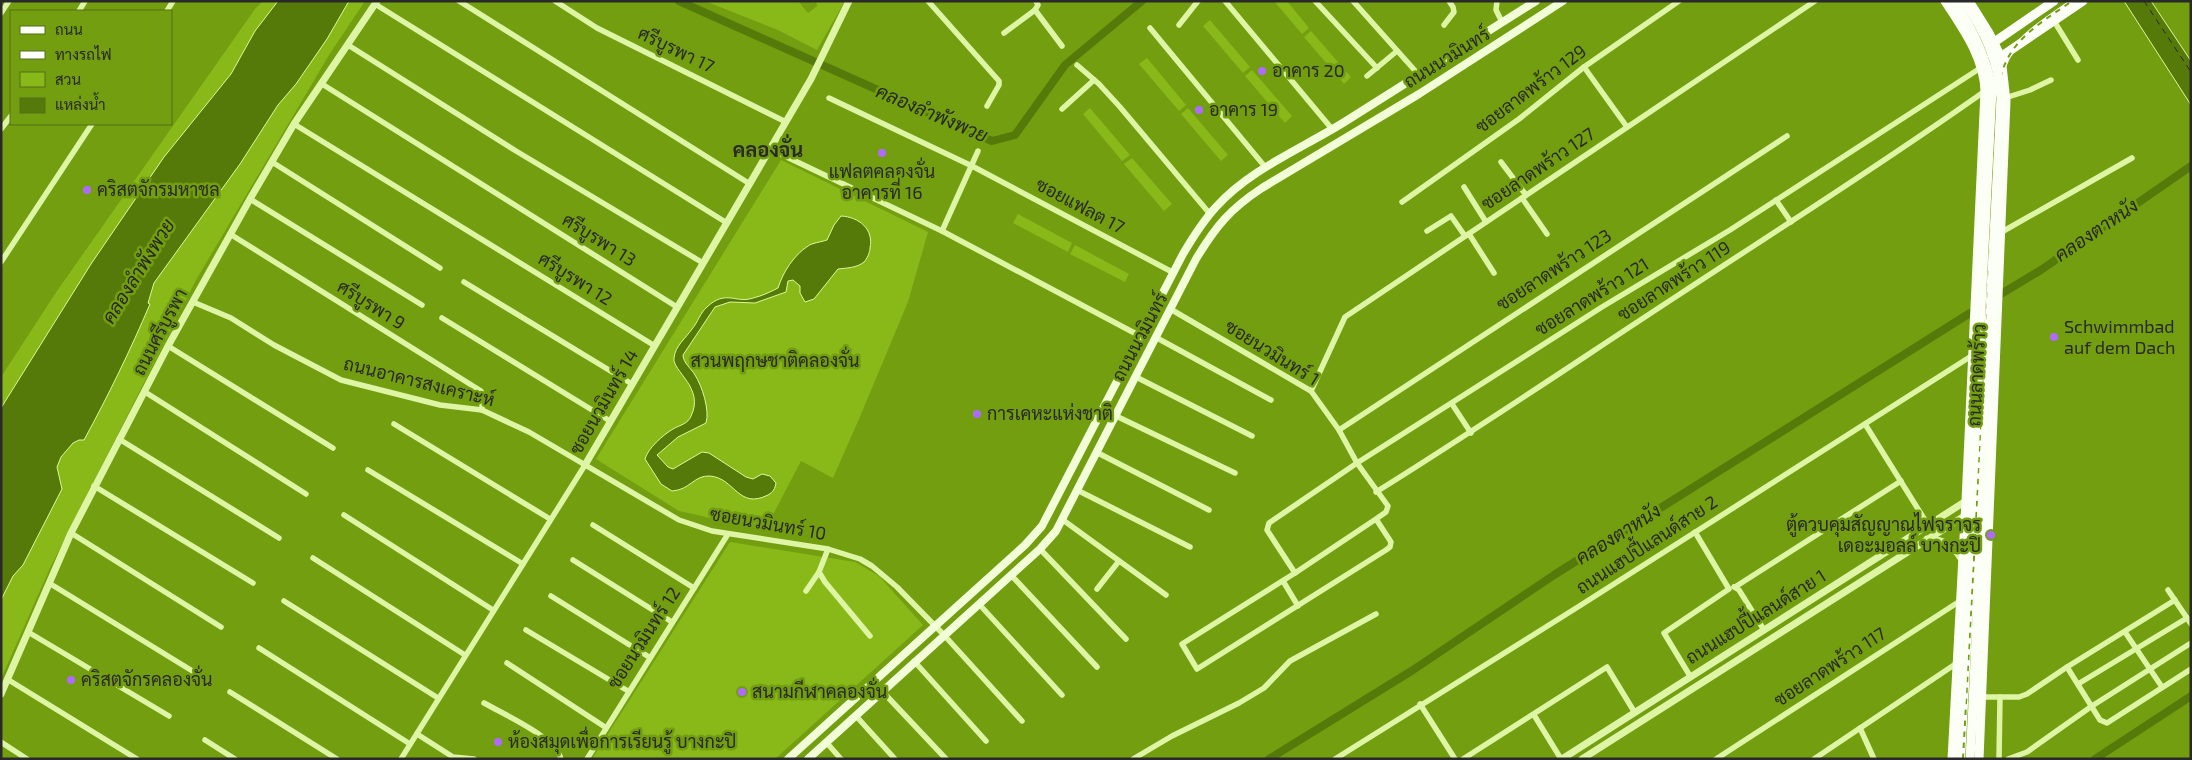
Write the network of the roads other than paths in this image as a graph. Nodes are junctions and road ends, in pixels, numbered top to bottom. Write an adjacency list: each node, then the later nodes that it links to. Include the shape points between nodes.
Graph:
1 (10, 1): 25 (street)
2 (459, 1): 68 (street)
3 (554, 1): 54 (street, ศรีบูรพา 17, via 597,28)
4 (849, 1): 54 (street, ซอยนวมินทร์ 14, via 811,80)
5 (928, 1): 51 (street, via 999,81)
6 (1036, 1): 24 (street, via 1038,4)
7 (1198, 1): 28 (street)
8 (1225, 1): 59 (street)
9 (1315, 1): 42 (street)
10 (1353, 1): 35 (street)
11 (1448, 1): 29 (street, via 1454,12)
12 (1497, 1): 27 (street, via 1496,10)
13 (1536, 1): 27 (main road, ถนนนวมินทร์)
14 (1680, 1): 40 (street, ซอยลาดพร้าว 129)
15 (1815, 1): 57 (street, ซอยลาดพร้าว 127)
16 (1945, 1): 36 (main road, ถนนลาดพร้าว)
17 (1954, 1): 245 (main road, bridge, via 1985,59 1992,100)
18 (1964, 1): 246 (main road, bridge, via 1993,56 2001,99)
19 (1969, 1): 32 (main road, ถนนลาดพร้าว)
20 (2054, 1): 32 (main road)
21 (1559, 2): 93 (main road, ถนนนวมินทร์, via 1419,94 1240,203 1208,240)
22 (376, 3): 33 (street, ถนนศรีบูรพา); 77 (street)
23 (2080, 3): 26 (main road)
24 (1034, 10): 31 (street); 34 (street)
25 (1, 13)
26 (2054, 21): 37 (main road); 38 (street)
27 (1502, 22): 43 (main road, ถนนนวมินทร์)
28 (1179, 25)
29 (1444, 25)
30 (1150, 28): 67 (street)
31 (1004, 33)
32 (1994, 42): 36 (main road); 37 (main road, ถนนลาดพร้าว)
33 (348, 45): 47 (street, ถนนศรีบูรพา); 85 (street)
34 (1062, 46)
35 (1398, 51): 42 (street); 43 (street)
36 (1977, 53): 41 (main road, ถนนลาดพร้าว)
37 (2000, 57): 41 (main road); 50 (main road, ถนนลาดพร้าว)
38 (2078, 60)
39 (1077, 65): 45 (street)
40 (1584, 66): 57 (street); 73 (street, ซอยลาดพร้าว 129, via 1519,119)
41 (1982, 67): 48 (main road, ถนนลาดพร้าว); 72 (street, ซอยลาดพร้าว 121)
42 (1377, 68): 44 (street)
43 (1418, 74): 59 (main road, ถนนนวมินทร์)
44 (1367, 76)
45 (1094, 80): 52 (street); 74 (street)
46 (2051, 80): 50 (street)
47 (322, 84): 55 (street, ถนนศรีบูรพา); 92 (street, ศรีบูรพา 13)
48 (1985, 92): 76 (street, ซอยลาดพร้าว 119); 99 (main road, ถนนลาดพร้าว)
49 (829, 98): 66 (street, ซอยแฟลต 17)
50 (2005, 98): 80 (main road, ถนนลาดพร้าว)
51 (987, 106)
52 (1062, 109)
53 (10, 117): 58 (street)
54 (786, 122): 61 (street, ซอยนวมินทร์ 14)
55 (294, 124): 64 (street, ถนนศรีบูรพา); 98 (street, ศรีบูรพา 12)
56 (91, 125): 84 (street)
57 (1627, 128): 70 (street, ซอยลาดพร้าว 127)
58 (1, 129)
59 (1332, 130): 67 (main road, ถนนนวมินทร์)
60 (1787, 136): 111 (street, ซอยลาดพร้าว 123)
61 (770, 149): 68 (street, ซอยนวมินทร์ 14); 79 (street)
62 (978, 151): 66 (street)
63 (2132, 158): 80 (street)
64 (272, 162): 71 (street, ถนนศรีบูรพา); 86 (street)
65 (1501, 162): 70 (street)
66 (972, 166): 79 (street); 87 (street, ซอยแฟลต 17)
67 (1266, 168): 74 (main road, ถนนนวมินทร์, via 1230,193)
68 (750, 184): 77 (street, ซอยนวมินทร์ 14)
69 (1464, 187): 75 (street)
70 (1524, 196): 75 (street, ซอยลาดพร้าว 127); 82 (street)
71 (250, 199): 81 (street, ถนนศรีบูรพา); 91 (street)
72 (1776, 200): 76 (street); 105 (street, ซอยลาดพร้าว 121)
73 (1402, 202)
74 (1210, 214): 87 (main road, ถนนนวมินทร์, via 1195,233)
75 (1486, 222): 83 (street, ซอยลาดพร้าว 127)
76 (1791, 222): 112 (street, ซอยลาดพร้าว 119)
77 (727, 223): 85 (street, ซอยนวมินทร์ 14)
78 (1427, 230): 83 (street, via 1451,216)
79 (942, 231): 95 (street)
80 (2000, 233): 127 (main road, ถนนลาดพร้าว)
81 (230, 234): 90 (street, ถนนศรีบูรพา); 106 (street, ศรีบูรพา 9, via 480,391)
82 (1548, 234)
83 (1467, 235): 88 (street); 102 (street, ซอยลาดพร้าว 127, via 1345,317)
84 (2, 259)
85 (703, 263): 92 (street, ซอยนวมินทร์ 14)
86 (440, 268)
87 (1174, 273): 95 (main road, ถนนนวมินทร์)
88 (1494, 273)
89 (464, 282): 101 (street)
90 (192, 302): 97 (street, ถนนศรีบูรพา); 106 (street, ถนนอาคารสงเคราะห์, via 231,318 341,380 440,404)
91 (422, 305)
92 (677, 307): 98 (street, ซอยนวมินทร์ 14)
93 (1172, 310): 96 (main road, ถนนนวมินทร์); 102 (street, ซอยนวมินทร์ 1)
94 (442, 318): 108 (street)
95 (1142, 337): 172 (main road, ถนนนวมินทร์, via 1042,526)
96 (1157, 338): 100 (main road, ถนนนวมินทร์); 104 (street)
97 (168, 346): 103 (street, ถนนศรีบูรพา); 115 (street)
98 (655, 346): 101 (street, ซอยนวมินทร์ 14)
99 (1973, 355): 110 (street, ถนนแฮปปี้แลนด์สาย 2); 126 (main road, ถนนลาดพร้าว)
100 (1136, 377): 107 (main road, ถนนนวมินทร์); 113 (street)
101 (632, 384): 108 (street, ซอยนวมินทร์ 14)
102 (1311, 391): 111 (street, ซอยนวมินทร์ 1)
103 (144, 392): 114 (street, ถนนศรีบูรพา); 125 (street)
104 (1271, 400)
105 (1452, 404): 112 (street); 117 (street, ซอยลาดพร้าว 121)
106 (482, 410): 118 (street, ถนนอาคารสงเคราะห์, via 529,432)
107 (1114, 415): 116 (main road, ถนนนวมินทร์); 120 (street)
108 (610, 421): 118 (street, ซอยนวมินทร์ 14)
109 (394, 424): 131 (street)
110 (1865, 424): 121 (street); 136 (street, ถนนแฮปปี้แลนด์สาย 2)
111 (1339, 430): 117 (street, ซอยนวมินทร์ 1)
112 (1471, 433): 124 (street, ซอยลาดพร้าว 119)
113 (1252, 436)
114 (119, 439): 122 (street, ถนนศรีบูรพา); 139 (street)
115 (333, 448)
116 (1096, 452): 123 (main road, ถนนนวมินทร์); 128 (street)
117 (1357, 463): 124 (street, ซอยนวมินทร์ 1); 150 (street, ซอยลาดพร้าว 121, via 1266,526)
118 (585, 465): 131 (street, ซอยนวมินทร์ 14); 138 (street, ซอยนวมินทร์ 10, via 679,520)
119 (368, 470): 148 (street)
120 (1235, 473)
121 (1901, 481): 135 (street); 155 (street)
122 (94, 486): 137 (street, ถนนศรีบูรพา); 154 (street)
123 (1077, 490): 133 (main road, ถนนนวมินทร์); 141 (street)
124 (1376, 492): 132 (street, ซอยนวมินทร์ 1, via 1388,506 1386,512)
125 (306, 494)
126 (1966, 502): 127 (main road); 129 (main road, ถนนลาดพร้าว); 135 (street, ถนนแฮปปี้แลนด์สาย 1)
127 (1988, 503): 129 (main road); 202 (main road, ถนนลาดพร้าว)
128 (1208, 510)
129 (1966, 514): 140 (street, ถนนแฮปปี้แลนด์สาย 1); 146 (main road, ถนนลาดพร้าว)
130 (344, 515): 167 (street)
131 (550, 519): 148 (street, ซอยนวมินทร์ 14)
132 (1376, 519): 150 (street); 166 (street, via 1390,547)
133 (1063, 520): 143 (main road, ถนนนวมินทร์); 147 (street)
134 (593, 525): 156 (street)
135 (1928, 525): 174 (street, ถนนแฮปปี้แลนด์สาย 1)
136 (1695, 532): 155 (street); 206 (street, ถนนแฮปปี้แลนด์สาย 2)
137 (71, 533): 153 (street, ถนนศรีบูรพา); 171 (street)
138 (728, 534): 142 (street, ซอยนวมินทร์ 10); 156 (street, ซอยนวมินทร์ 12)
139 (278, 538)
140 (1927, 538): 146 (street, via 1948,544); 213 (street, ถนนแฮปปี้แลนด์สาย 1)
141 (1190, 547)
142 (828, 549): 149 (street); 172 (street, ซอยนวมินทร์ 10, via 872,566 897,587)
143 (1040, 549): 151 (main road, ถนนนวมินทร์); 179 (street)
144 (313, 558): 183 (street)
145 (573, 560): 170 (street)
146 (1962, 560): 164 (main road, ถนนลาดพร้าว)
147 (1119, 561): 157 (street); 160 (street)
148 (523, 564): 167 (street, ซอยนวมินทร์ 14)
149 (819, 572): 159 (street); 178 (street)
150 (1295, 573): 152 (street)
151 (1011, 575): 165 (main road, ถนนนวมินทร์); 188 (street)
152 (1283, 581): 166 (street); 166 (street, via 1182,644 1197,669)
153 (49, 583): 175 (street, ถนนศรีบูรพา); 192 (street)
154 (253, 583)
155 (1732, 587): 174 (street); 193 (street, via 1664,633)
156 (694, 588): 170 (street, ซอยนวมินทร์ 12)
157 (1097, 589)
158 (2168, 590): 162 (street)
159 (806, 591)
160 (1166, 595)
161 (551, 596): 184 (street)
162 (2175, 600): 169 (street); 176 (street)
163 (284, 601): 204 (street)
164 (1960, 601): 187 (main road, ถนนลาดพร้าว); 241 (street, ซอยลาดพร้าว 117)
165 (979, 604): 177 (main road, ถนนนวมินทร์); 201 (street)
166 (1298, 606)
167 (493, 610): 183 (street, ซอยนวมินทร์ 14)
168 (1376, 614): 235 (street, via 1290,661 1264,688 1239,703)
169 (2189, 621): 182 (street)
170 (672, 622): 184 (street, ซอยนวมินทร์ 12)
171 (221, 627)
172 (934, 627): 177 (street, ซอยนวมินทร์ 10); 230 (main road, ถนนนวมินทร์)
173 (526, 630): 197 (street)
174 (1764, 630): 193 (street, ถนนแฮปปี้แลนด์สาย 1)
175 (28, 632): 194 (street, ถนนศรีบูรพา); 210 (street)
176 (2126, 632): 182 (street); 189 (street)
177 (944, 635): 185 (main road, ถนนนวมินทร์); 212 (street, ซอยนวมินทร์ 10)
178 (870, 636)
179 (1126, 639)
180 (2191, 643): 190 (street)
181 (260, 648): 221 (street)
182 (2137, 649): 190 (street); 195 (street)
183 (465, 655): 204 (street, ซอยนวมินทร์ 14)
184 (649, 658): 197 (street, ซอยนวมินทร์ 12)
185 (914, 662): 198 (main road, ถนนนวมินทร์); 218 (street)
186 (507, 663): 214 (street)
187 (1957, 663): 215 (street); 244 (main road, ถนนลาดพร้าว)
188 (1097, 667)
189 (2067, 667): 195 (street); 203 (street, via 2027,694)
190 (2150, 669): 196 (street); 207 (street)
191 (2191, 670): 196 (street)
192 (194, 672)
193 (1690, 676): 208 (street, ถนนแฮปปี้แลนด์สาย 1)
194 (7, 679): 200 (street, ถนนศรีบูรพา); 223 (street)
195 (2078, 684): 207 (street)
196 (2162, 687): 207 (street, via 2107,723 2100,720)
197 (628, 691): 214 (street, ซอยนวมินทร์ 12)
198 (882, 691): 211 (main road, ถนนนวมินทร์); 234 (street)
199 (230, 692): 225 (street)
200 (1, 694)
201 (1062, 695)
202 (1981, 697): 203 (street); 247 (main road, ถนนลาดพร้าว)
203 (2000, 697): 248 (street)
204 (438, 698): 216 (street, ซอยนวมินทร์ 14)
205 (484, 703): 228 (street, via 550,742)
206 (1420, 704): 236 (street, ถนนแฮปปี้แลนด์สาย 2); 237 (street)
207 (2092, 706): 249 (street, via 2028,752)
208 (1635, 712): 209 (street, via 1607,667); 213 (street); 239 (street, ถนนแฮปปี้แลนด์สาย 1)
209 (1534, 714): 238 (street); 239 (street)
210 (169, 716)
211 (856, 716): 220 (main road, ถนนนวมินทร์); 233 (street)
212 (1022, 721)
213 (1640, 722): 240 (street, ถนนแฮปปี้แลนด์สาย 1)
214 (606, 727): 229 (street, ซอยนวมินทร์ 12)
215 (1860, 728): 242 (street); 243 (street)
216 (417, 734): 221 (street, ซอยนวมินทร์ 14); 227 (street, via 454,757)
217 (205, 740): 224 (street)
218 (986, 741)
219 (1, 742): 222 (street)
220 (826, 742): 231 (main road, ถนนนวมินทร์); 232 (street)
221 (410, 744): 226 (street, ซอยนวมินทร์ 14)
222 (27, 759)
223 (137, 759)
224 (235, 759)
225 (337, 759)
226 (401, 759)
227 (474, 759)
228 (561, 759)
229 (587, 759)
230 (788, 759)
231 (808, 759)
232 (840, 759)
233 (895, 759)
234 (946, 759)
235 (1133, 759)
236 (1335, 759)
237 (1455, 759)
238 (1463, 759)
239 (1562, 759)
240 (1582, 759)
241 (1716, 759)
242 (1814, 759)
243 (1874, 759)
244 (1952, 759)
245 (1958, 759)
246 (1970, 759)
247 (1979, 759)
248 (1999, 759)
249 (2008, 759)

